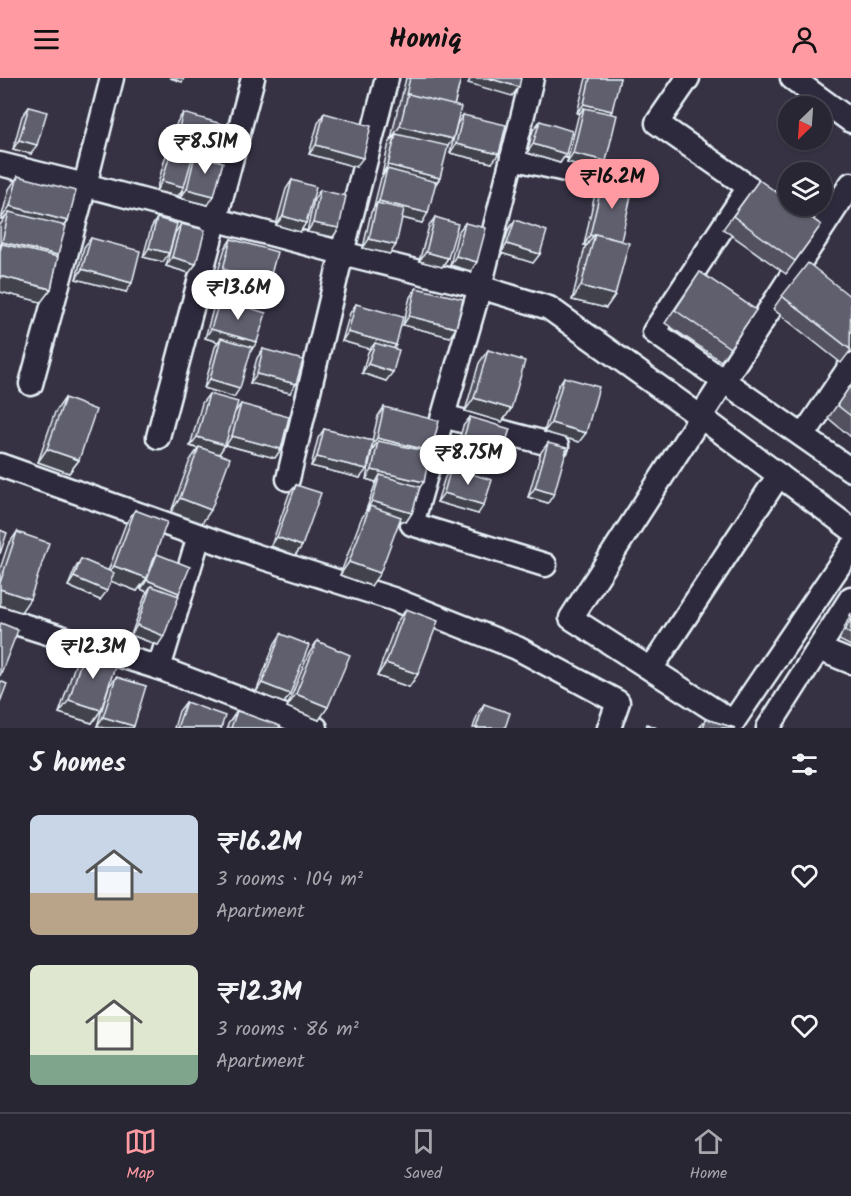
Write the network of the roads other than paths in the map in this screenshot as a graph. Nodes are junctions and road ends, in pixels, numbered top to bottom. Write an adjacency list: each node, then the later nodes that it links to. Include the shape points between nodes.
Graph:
1 (112, 78): 12 (street)
2 (253, 78): 13 (street)
3 (387, 78): 14 (street)
4 (532, 78): 8 (street)
5 (688, 78): 17 (street, via 657,123 749,187 654,332)
6 (792, 78): 7 (street)
7 (851, 121)
8 (512, 158): 10 (street); 15 (street)
9 (0, 164): 12 (street)
10 (623, 183)
11 (851, 184): 17 (street)
12 (85, 185): 13 (street); 18 (street)
13 (215, 220): 14 (street); 22 (street)
14 (342, 253): 15 (street); 27 (street)
15 (480, 287): 19 (street); 20 (street, via 549,308)
16 (851, 365): 21 (street)
17 (723, 380): 20 (street); 21 (street)
18 (31, 384)
19 (443, 416): 23 (street); 31 (street, via 412,524)
20 (701, 417): 26 (street); 37 (street, via 572,618)
21 (803, 436): 25 (street)
22 (158, 437)
23 (557, 446)
24 (0, 465): 29 (street)
25 (851, 470)
26 (779, 475): 28 (street); 37 (street)
27 (288, 479)
28 (851, 529)
29 (199, 536): 36 (street); 39 (street, via 393,599 517,648 618,702)
30 (851, 548): 37 (street, via 733,722)
31 (545, 565)
32 (851, 598): 34 (street)
33 (0, 618): 36 (street)
34 (819, 649): 35 (street); 40 (street)
35 (851, 662)
36 (159, 668): 38 (street)
37 (651, 669)
38 (316, 728)
39 (609, 728)
40 (768, 728)

